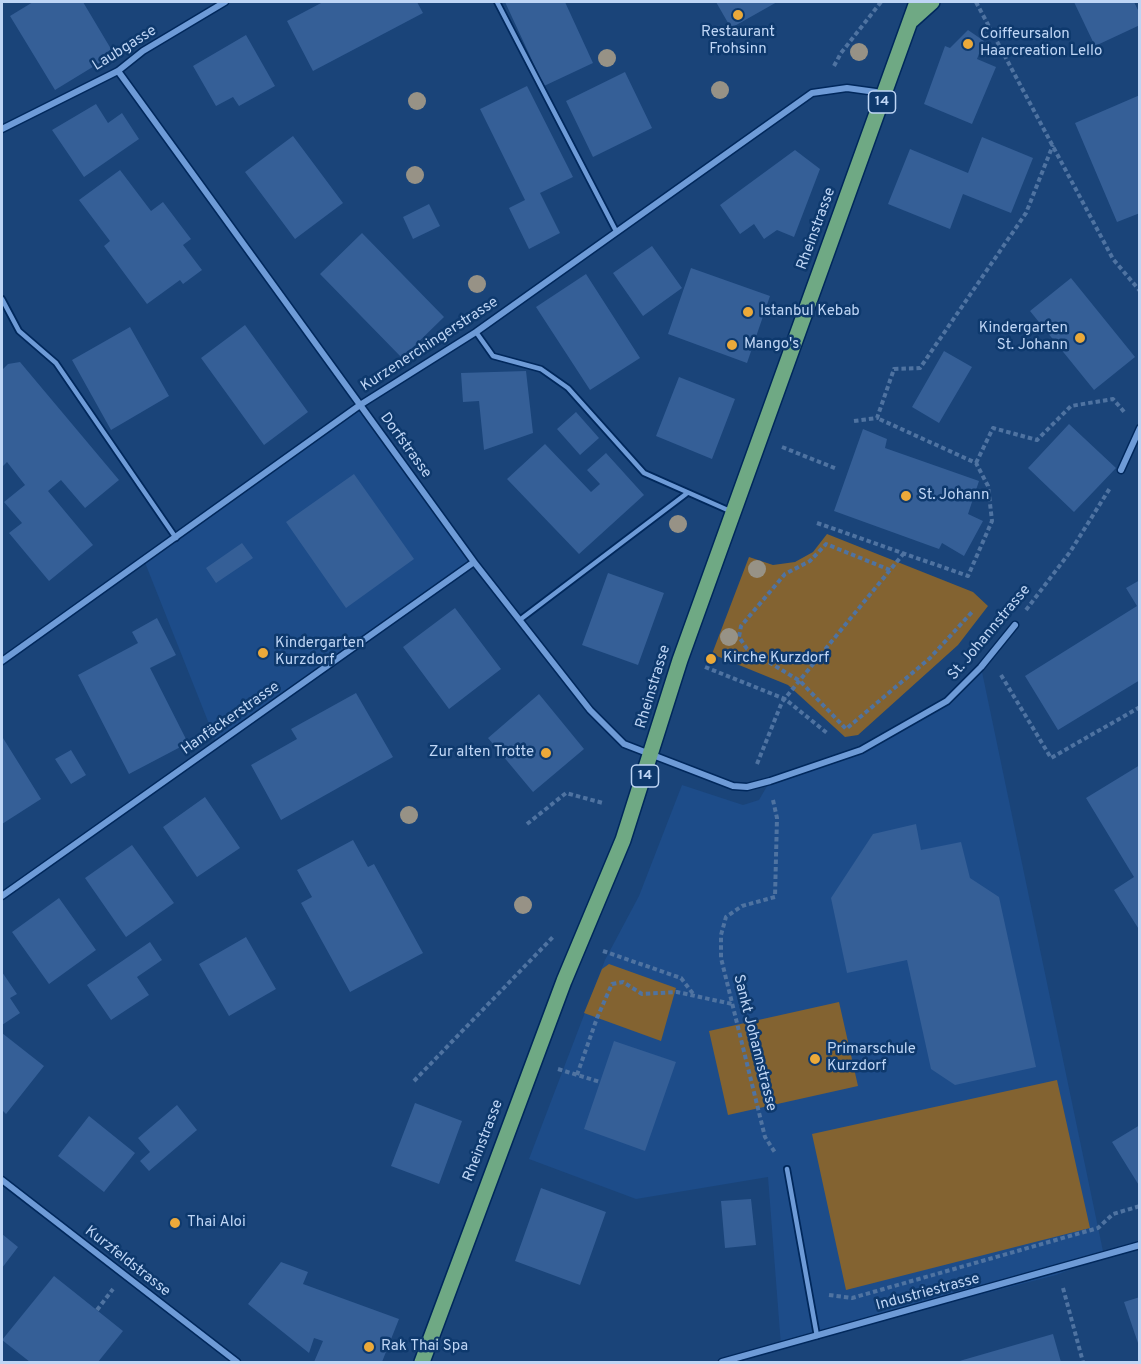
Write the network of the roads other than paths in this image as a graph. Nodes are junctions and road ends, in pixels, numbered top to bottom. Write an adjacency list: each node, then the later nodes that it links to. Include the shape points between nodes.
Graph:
1 (225, 2): 6 (street, Laubgasse, via 143,51)
2 (497, 2): 9 (lane)
3 (917, 2): 5 (main road, Rheinstrasse / 14)
4 (932, 2): 5 (main road, Rheinstrasse / 14)
5 (912, 20): 7 (main road, Rheinstrasse / 14)
6 (118, 71): 8 (street, Laubgasse); 12 (street, Dorfstrasse)
7 (885, 93): 9 (street, Kurzenerchingerstrasse, via 847,88 812,93); 16 (main road, Rheinstrasse / 14)
8 (2, 129)
9 (616, 231): 11 (street, Kurzenerchingerstrasse)
10 (2, 299): 17 (lane, via 19,331 56,363)
11 (476, 332): 12 (street, Kurzenerchingerstrasse); 15 (lane, via 493,356 541,369 568,388 644,473)
12 (360, 405): 17 (street, Kurzenerchingerstrasse); 18 (street, Dorfstrasse)
13 (1139, 428): 14 (street)
14 (1120, 470)
15 (686, 494): 16 (lane); 19 (lane)
16 (733, 512): 22 (main road, Rheinstrasse / 14, via 680,660)
17 (176, 538): 21 (street, Kurzenerchingerstrasse)
18 (474, 562): 19 (street, Dorfstrasse); 23 (street, Hanfäckerstrasse)
19 (521, 619): 22 (street, Dorfstrasse, via 590,710 624,744)
20 (1015, 625): 22 (street, St. Johannstrasse, via 947,701 861,750 747,787 733,786)
21 (2, 661)
22 (652, 756): 29 (main road, Rheinstrasse / 14)
23 (2, 896)
24 (787, 1169): 27 (lane)
25 (2, 1180): 28 (street, Kurzfeldstrasse)
26 (1140, 1245): 27 (street, Industriestrasse)
27 (817, 1336): 30 (street, Industriestrasse)
28 (237, 1362)
29 (422, 1362)
30 (722, 1362)

